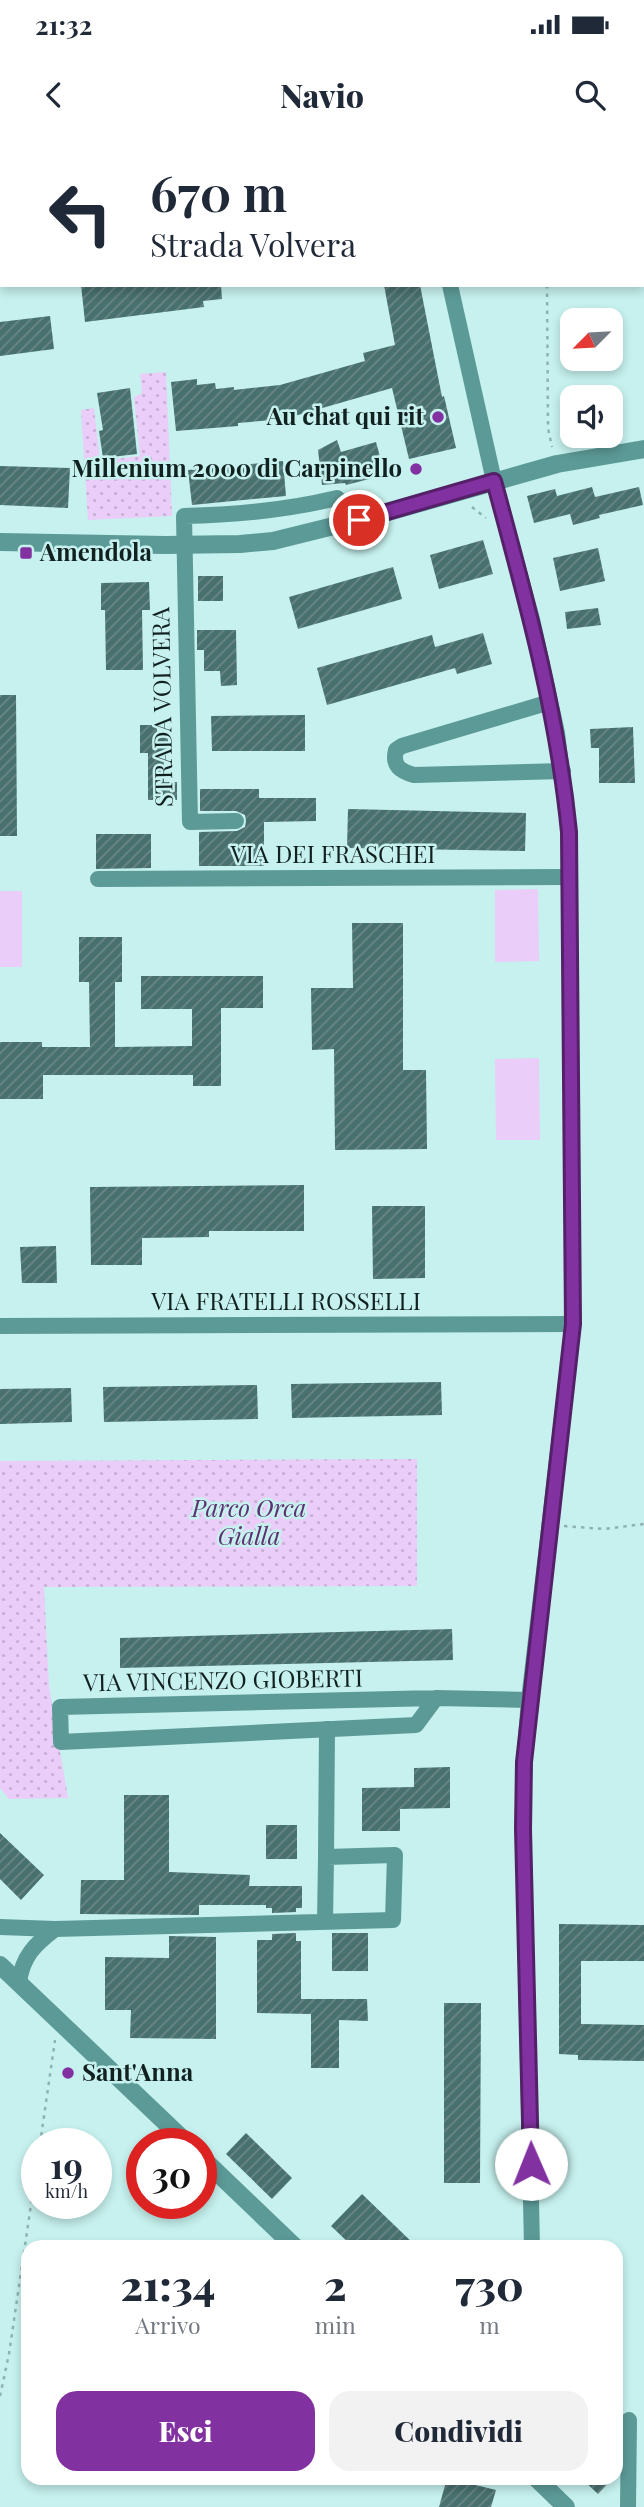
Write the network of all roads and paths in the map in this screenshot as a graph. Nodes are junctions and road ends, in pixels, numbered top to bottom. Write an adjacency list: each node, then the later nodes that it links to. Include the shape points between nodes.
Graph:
1 (450, 287): 5 (street)
2 (547, 287): 4 (path, via 548,428)
3 (644, 449): 4 (street)
4 (557, 464): 5 (street)
5 (494, 481): 6 (street); 9 (street)
6 (359, 520): 8 (street, via 273,541); 8 (street, STRADA VOLVERA, via 337,498 298,508 184,516)
7 (0, 542): 8 (street)
8 (184, 545): 11 (street, STRADA VOLVERA, via 190,822)
9 (550, 702): 10 (street); 10 (street, via 402,746 394,758 402,772 414,775)
10 (563, 771): 12 (street)
11 (236, 821)
12 (570, 877): 13 (street, VIA DEI FRASCHEI); 14 (street)
13 (98, 879)
14 (573, 1324): 15 (street, VIA FRATELLI ROSSELLI); 16 (street)
15 (0, 1326)
16 (551, 1524): 17 (path, via 604,1529); 19 (street)
17 (644, 1524)
18 (436, 1698): 19 (street, VIA VINCENZO GIOBERTI); 20 (street, VIA VINCENZO GIOBERTI, via 416,1725); 20 (street, VIA VINCENZO GIOBERTI, via 60,1707 61,1742)
19 (529, 1699): 34 (street, via 523,1829)
20 (327, 1729): 21 (street, VIA VINCENZO GIOBERTI)
21 (326, 1857): 22 (street, VIA VINCENZO GIOBERTI); 22 (street, via 395,1855 393,1920)
22 (325, 1921): 24 (street)
23 (0, 1927): 24 (street)
24 (55, 1929): 26 (street, via 27,1956)
25 (0, 1965): 26 (street)
26 (19, 1983): 27 (street)
27 (58, 2020): 28 (path); 29 (street)
28 (42, 2128)
29 (171, 2128)
30 (217, 2172): 33 (street)
31 (29, 2219): 32 (path)
32 (26, 2240)
33 (288, 2240)
34 (532, 2240)
35 (21, 2273): 36 (path)
36 (0, 2396)
37 (629, 2420): 40 (street)
38 (543, 2485): 39 (street)
39 (563, 2506)
40 (628, 2507)

